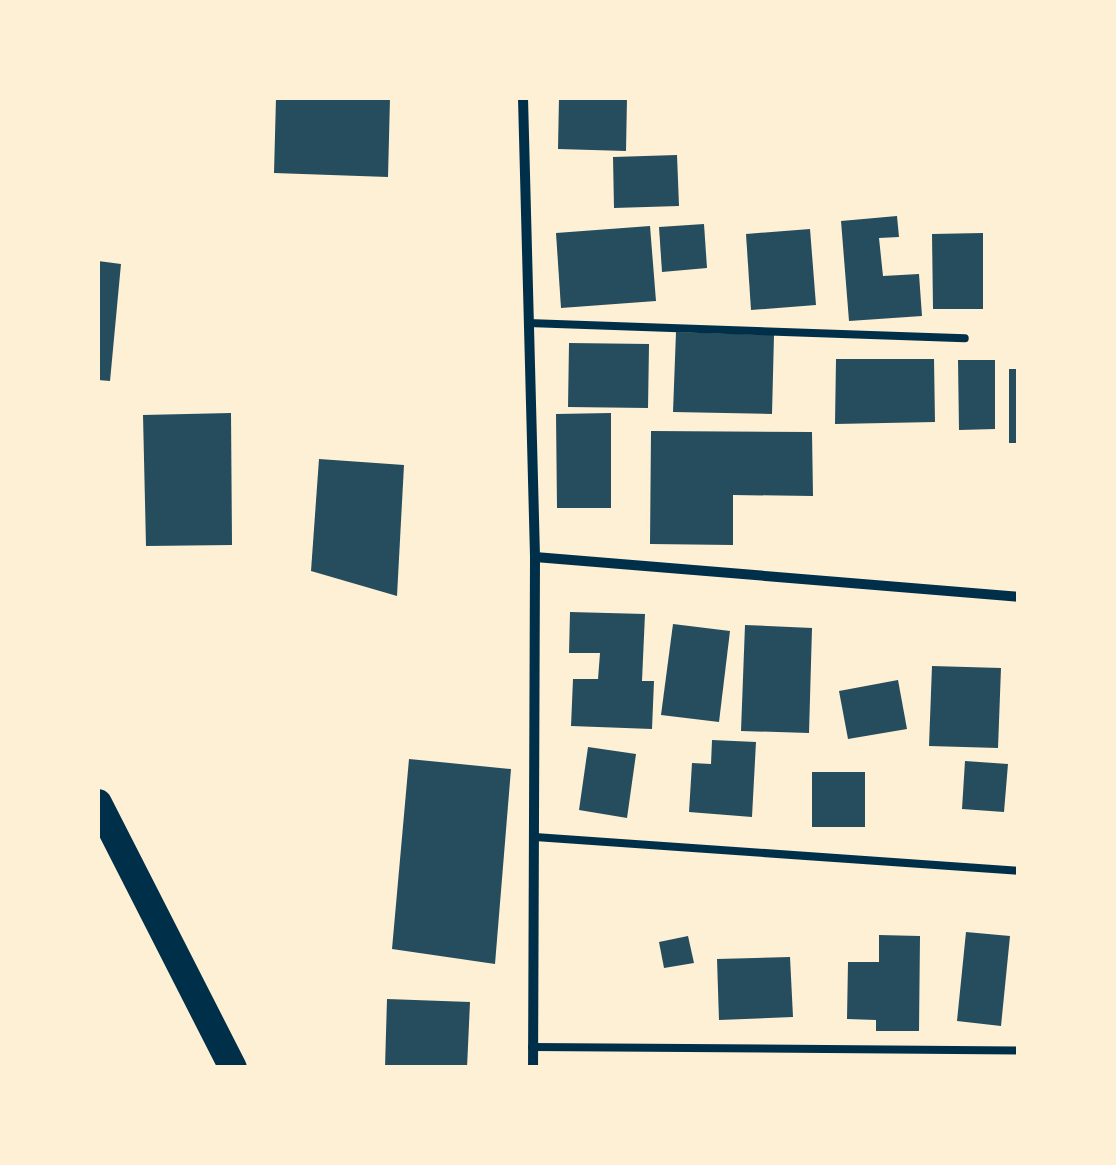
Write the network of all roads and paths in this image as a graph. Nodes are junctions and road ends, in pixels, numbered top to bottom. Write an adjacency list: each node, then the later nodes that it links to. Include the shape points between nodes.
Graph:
1 (523, 98): 2 (street)
2 (528, 323): 3 (lane); 4 (street)
3 (966, 338)
4 (536, 557): 5 (street); 7 (street)
5 (1018, 597)
6 (98, 802): 11 (highway)
7 (535, 837): 8 (lane); 9 (street)
8 (1018, 871)
9 (532, 1047): 10 (lane); 12 (street)
10 (1018, 1050)
11 (233, 1068)
12 (532, 1068)

